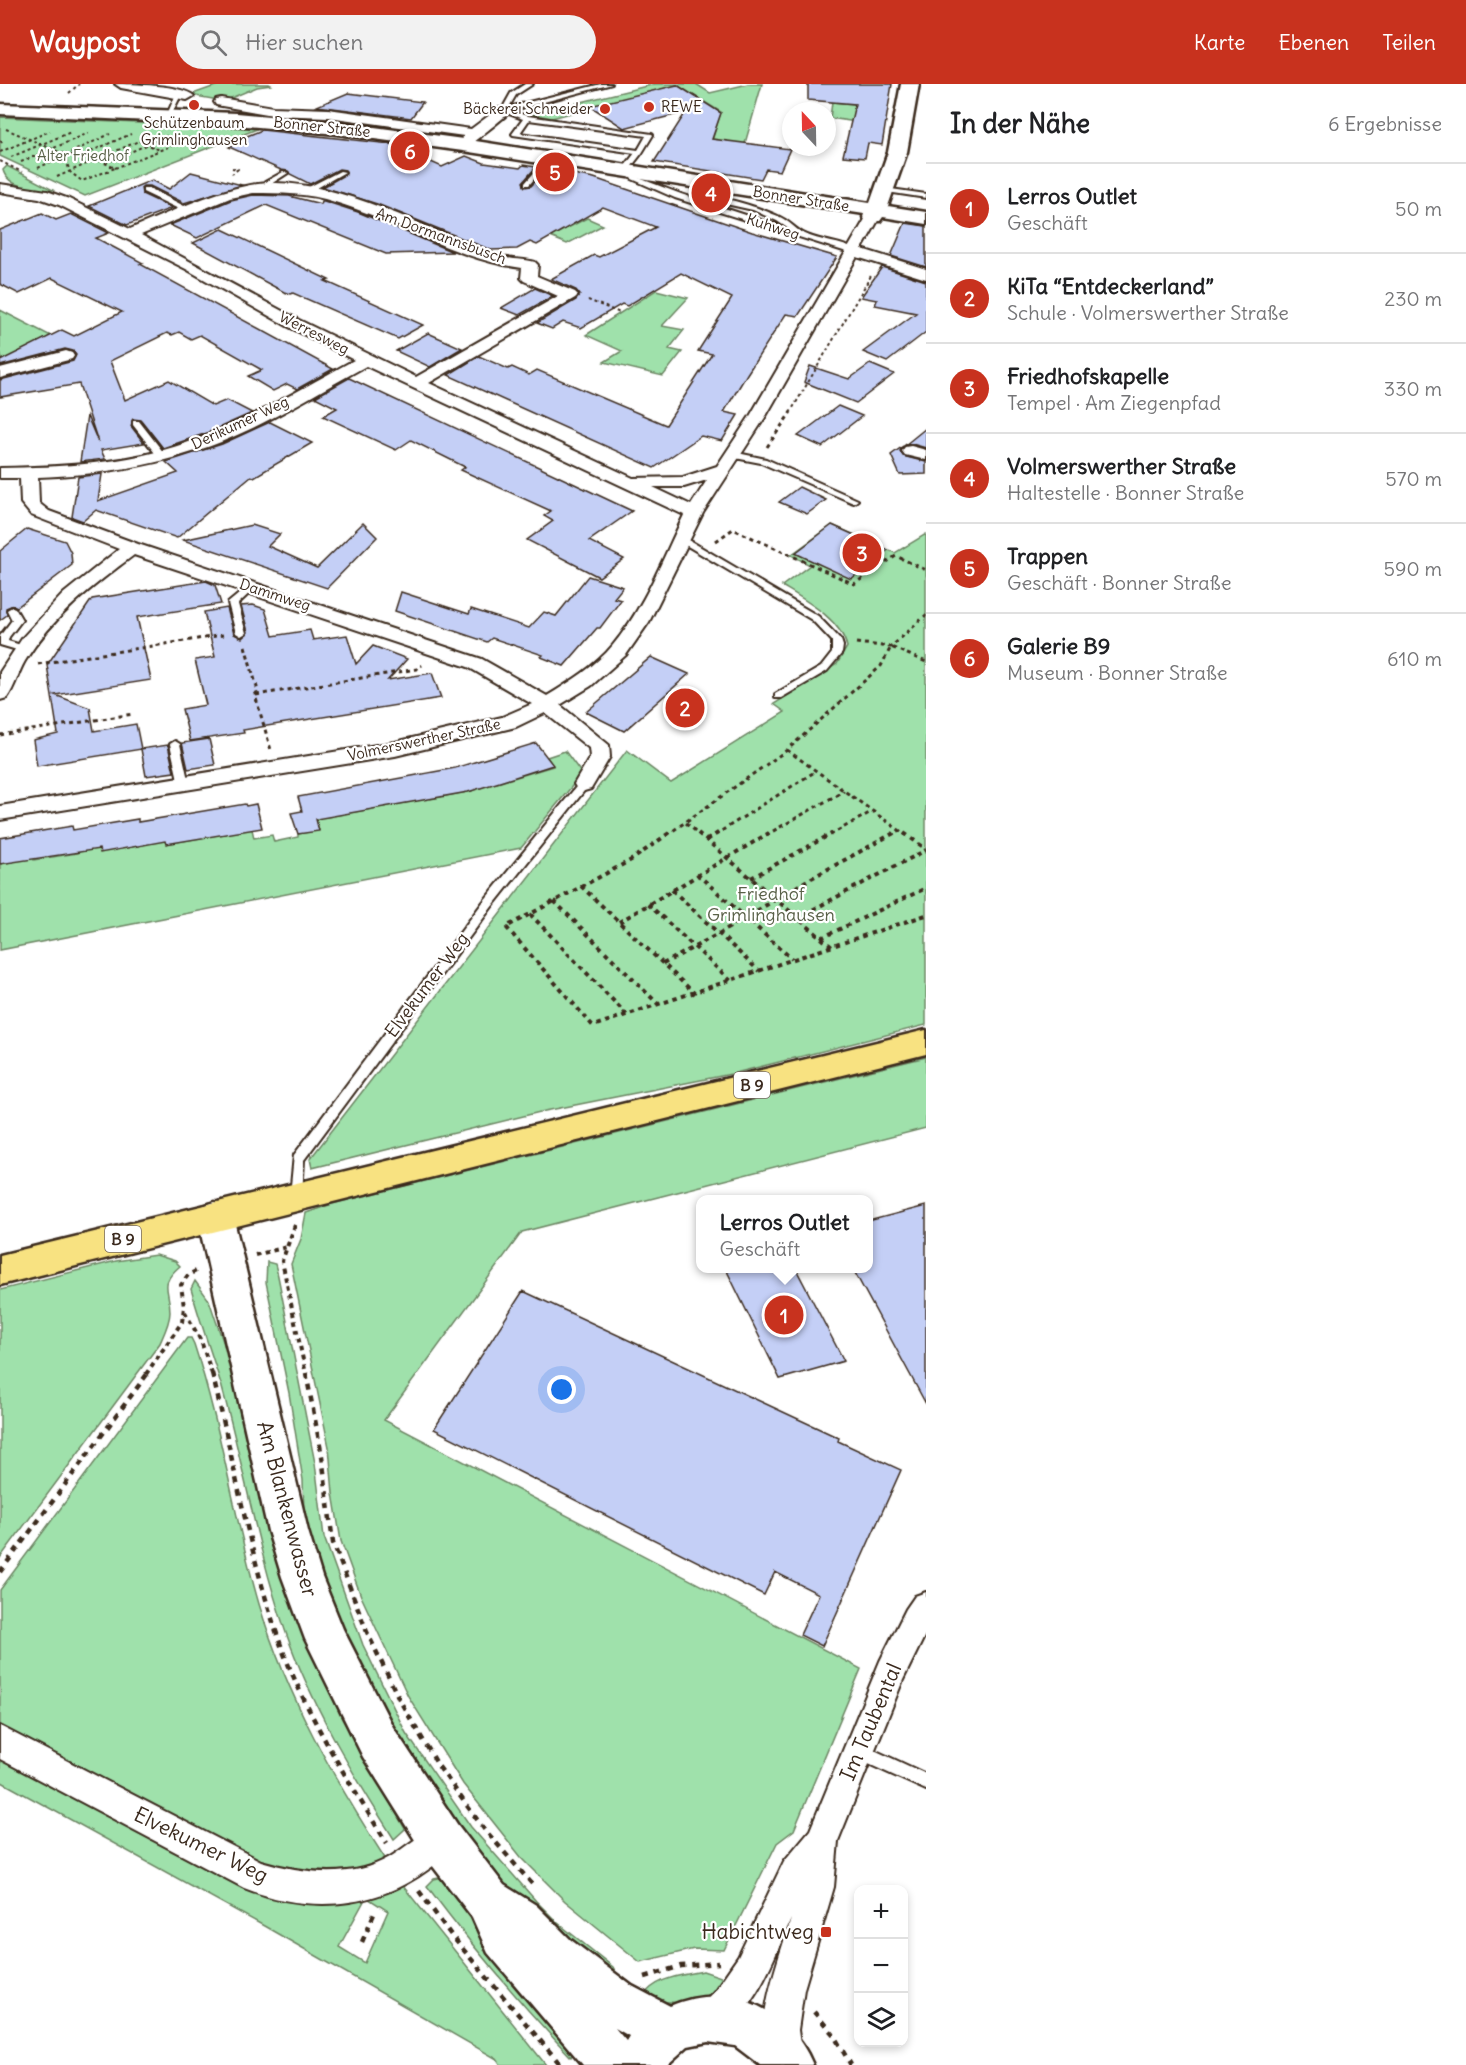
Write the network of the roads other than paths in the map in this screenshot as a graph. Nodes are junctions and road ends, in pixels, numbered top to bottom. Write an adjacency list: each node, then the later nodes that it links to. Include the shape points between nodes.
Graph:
1 (121, 84): 5 (street)
2 (530, 84): 7 (lane, via 513,94)
3 (609, 84): 7 (lane)
4 (910, 84): 22 (main road, Volmerswerther Straße)
5 (182, 96): 10 (lane)
6 (221, 102): 11 (street, Bonner Straße, via 273,111 328,113)
7 (504, 111): 9 (lane); 11 (street)
8 (1, 118): 10 (main road, Bonner Straße)
9 (526, 118): 12 (lane, via 650,135); 12 (lane, via 515,134)
10 (171, 124): 11 (main road, Bonner Straße, via 290,123)
11 (468, 139): 13 (main road, Bonner Straße)
12 (640, 152): 14 (lane)
13 (549, 159): 14 (main road, Bonner Straße); 17 (lane)
14 (624, 171): 25 (main road, Bonner Straße); 28 (lane, Kuhweg, via 678,196)
15 (342, 172): 21 (lane)
16 (285, 173): 19 (lane, via 267,183)
17 (527, 184)
18 (0, 188): 27 (street, Werresweg, via 53,197)
19 (267, 188): 21 (street, Am Dormannsbusch); 24 (street, Am Dormannsbusch, via 226,195)
20 (146, 190): 24 (lane)
21 (307, 190): 33 (street, Am Dormannsbusch, via 339,198 499,261 531,265 529,278 570,295)
22 (887, 190): 23 (lane); 25 (main road, Volmerswerther Straße)
23 (926, 196)
24 (188, 210): 27 (street, Am Dormannsbusch)
25 (875, 214): 26 (main road, Bonner Straße); 28 (street, Volmerswerther Straße)
26 (926, 218)
27 (129, 235): 31 (street, Werresweg)
28 (853, 251): 29 (street, Kuhweg); 36 (street, Volmerswerther Straße)
29 (926, 274)
30 (66, 356): 32 (street)
31 (366, 360): 33 (street, Werresweg); 35 (street, Derikumer Weg, via 230,431)
32 (0, 373)
33 (416, 384): 39 (street, Werresweg)
34 (136, 423): 35 (lane)
35 (161, 455): 38 (street, Derikumer Weg, via 96,468)
36 (729, 462): 39 (street, Werresweg, via 684,482); 40 (lane, via 758,460); 41 (street, Volmerswerther Straße)
37 (0, 473): 38 (street, Derikumer Weg)
38 (29, 473): 43 (street, Dammweg, via 29,504 33,510)
39 (628, 482): 41 (street, Werresweg)
40 (854, 500)
41 (694, 513): 42 (street, Volmerswerther Straße)
42 (682, 539): 49 (lane, via 815,618 836,640 833,661); 50 (street, Volmerswerther Straße, via 650,604 619,651 589,678)
43 (132, 548): 44 (street, Dammweg); 47 (street, via 65,601)
44 (251, 587): 46 (lane, via 233,603); 50 (street, Dammweg, via 440,650 495,672)
45 (12, 610): 47 (lane, via 17,620 3,643)
46 (241, 633)
47 (24, 650): 48 (street)
48 (0, 694)
49 (778, 696)
50 (547, 705): 52 (street, Volmerswerther Straße, via 509,722 469,733); 53 (street, Dammweg, via 599,746 600,756)
51 (175, 744): 52 (lane)
52 (184, 784): 54 (street, Volmerswerther Straße)
53 (584, 784): 56 (lane, Elvekumer Weg, via 487,905 298,1159)
54 (0, 813)
55 (926, 1042): 56 (main road, B 9)
56 (296, 1196): 57 (main road, B 9)
57 (215, 1216): 58 (main road, B 9); 63 (main road, Am Blankenwasser, via 302,1577 359,1708)
58 (0, 1270)
59 (926, 1606): 61 (street, Im Taubental, via 891,1672)
60 (0, 1742): 63 (street, Elvekumer Weg, via 256,1876 287,1886 326,1890 361,1885 394,1872)
61 (858, 1750): 62 (lane); 64 (street, Im Taubental)
62 (926, 1782)
63 (441, 1840): 65 (main road, Am Blankenwasser)
64 (822, 1841): 66 (street, Im Taubental, via 794,1875 750,1969 730,2002); 68 (street, Im Taubental, via 817,1887 787,1989 781,2030)
65 (488, 1901): 67 (main road, Am Blankenwasser, via 520,1921 555,1956 615,2003); 69 (main road, Am Blankenwasser, via 504,1937)
66 (713, 2017): 67 (main road, via 686,2021); 68 (main road, via 740,2023 766,2038)
67 (653, 2048)
68 (787, 2061)
69 (615, 2065)

